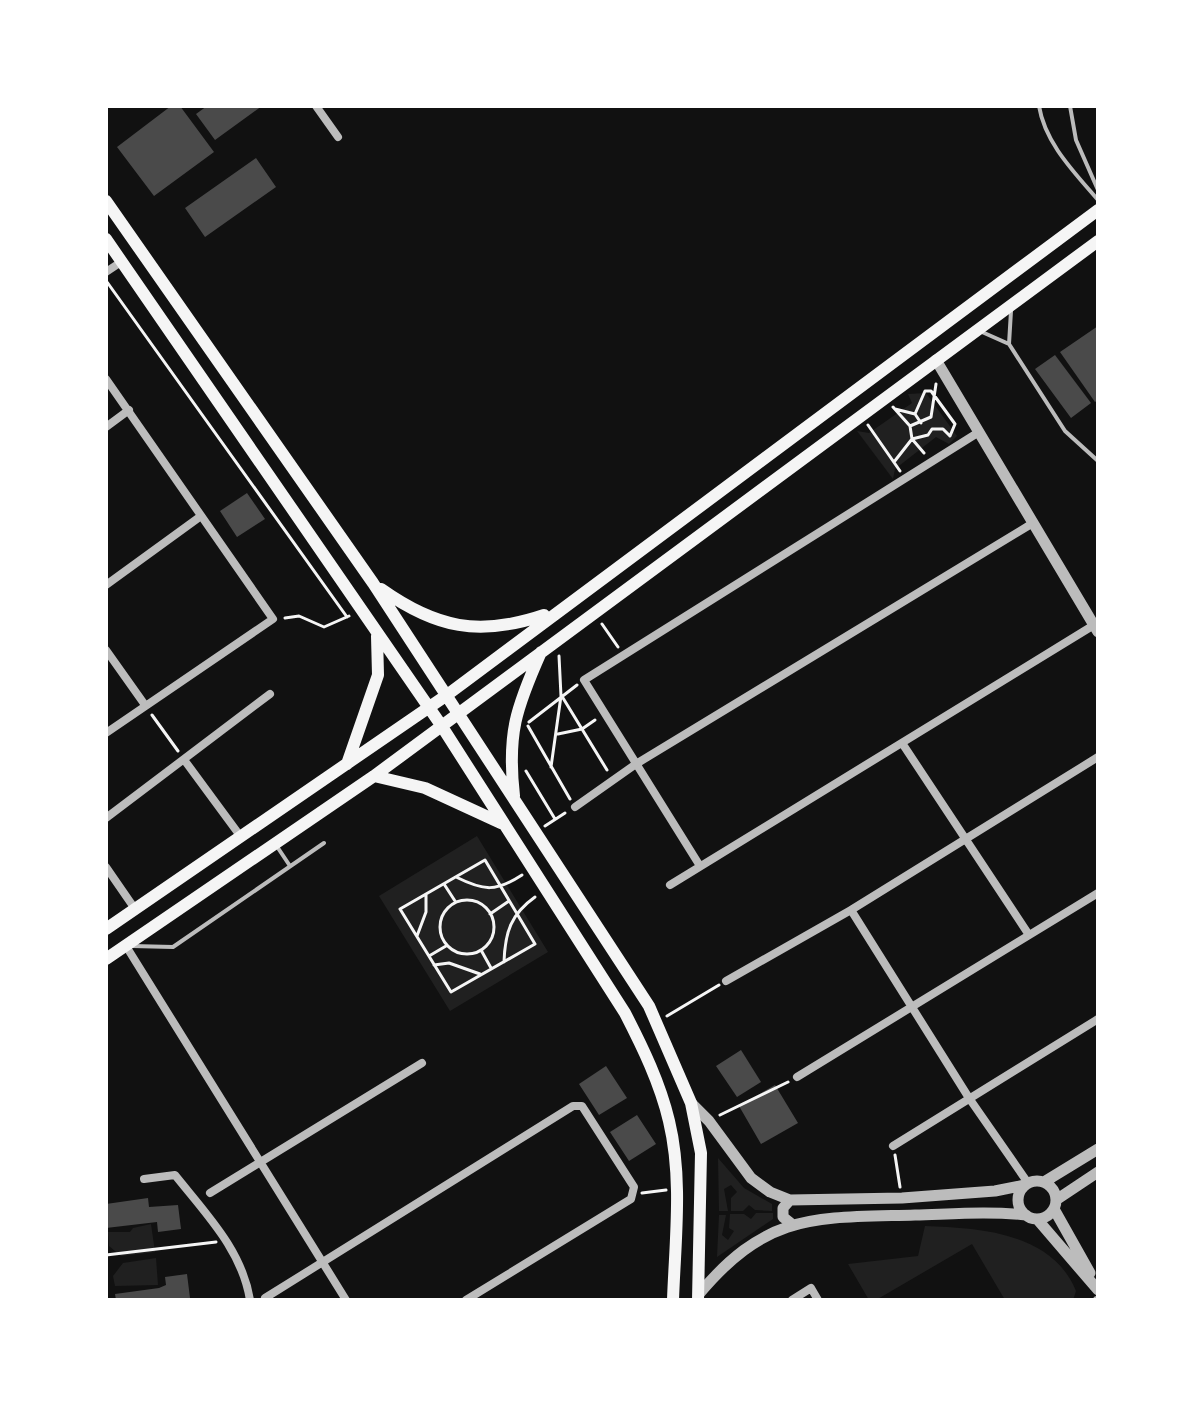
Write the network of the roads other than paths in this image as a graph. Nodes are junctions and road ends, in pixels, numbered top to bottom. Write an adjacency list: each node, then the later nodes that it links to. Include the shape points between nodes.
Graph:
1 (316, 106): 4 (street)
2 (1039, 106): 7 (lane, via 1057,150)
3 (1070, 106): 5 (lane, via 1076,140)
4 (338, 137)
5 (1096, 180): 6 (lane)
6 (1098, 190)
7 (1098, 200)
8 (106, 201): 25 (main road)
9 (1098, 210): 27 (main road)
10 (106, 239): 12 (main road)
11 (1098, 241): 14 (main road)
12 (121, 262): 13 (street); 31 (main road)
13 (106, 272)
14 (1012, 305): 15 (main road); 16 (lane)
15 (977, 331): 16 (lane); 17 (main road)
16 (1009, 344): 22 (lane, via 1065,431)
17 (936, 360): 21 (street); 29 (main road)
18 (106, 379): 19 (street)
19 (129, 410): 20 (street); 23 (street)
20 (106, 427)
21 (979, 432): 24 (street); 49 (street, via 584,680)
22 (1098, 461)
23 (201, 516): 26 (street); 38 (street, via 273,619)
24 (1033, 523): 30 (street); 49 (street)
25 (373, 583): 28 (main road, via 408,608 473,629 518,624); 34 (main road)
26 (106, 585)
27 (581, 593): 28 (main road); 29 (main road)
28 (554, 612): 37 (main road)
29 (598, 618): 33 (main road)
30 (1096, 628): 44 (street)
31 (377, 633): 35 (main road); 48 (main road, via 378,675)
32 (106, 650): 38 (street)
33 (541, 652): 40 (main road); 53 (main road, via 518,709 509,753)
34 (420, 653): 35 (main road); 37 (main road)
35 (400, 666): 39 (main road)
36 (270, 694): 47 (street)
37 (447, 695): 39 (main road); 40 (main road)
38 (145, 705): 42 (street)
39 (429, 708): 41 (main road); 43 (main road)
40 (458, 713): 41 (main road); 50 (main road)
41 (441, 725): 46 (main road); 52 (main road)
42 (106, 733)
43 (384, 739): 46 (main road); 48 (main road)
44 (902, 743): 58 (street); 62 (street)
45 (1098, 757): 58 (street)
46 (397, 759): 51 (main road)
47 (185, 761): 55 (street); 57 (street)
48 (347, 764): 57 (main road)
49 (636, 764): 54 (street); 62 (street)
50 (493, 767): 52 (main road); 53 (main road)
51 (374, 776): 56 (main road, via 437,793); 59 (main road)
52 (475, 777): 56 (main road)
53 (514, 799): 78 (main road, via 657,1022)
54 (575, 807)
55 (106, 818)
56 (506, 826): 98 (main road, via 647,1055 669,1121 676,1189)
57 (241, 837): 66 (main road)
58 (964, 837): 67 (street); 69 (street)
59 (275, 843): 61 (lane); 70 (main road)
60 (324, 843): 61 (lane)
61 (290, 866): 70 (lane, via 173,947)
62 (700, 866): 64 (street)
63 (106, 867): 66 (street)
64 (670, 885)
65 (1098, 893): 69 (street)
66 (135, 909): 68 (main road)
67 (851, 910): 72 (street); 73 (street)
68 (106, 929)
69 (1029, 935): 73 (street)
70 (126, 946): 71 (main road); 81 (street)
71 (106, 959)
72 (726, 981)
73 (911, 1005): 76 (street); 77 (street)
74 (1098, 1019): 77 (street)
75 (422, 1063): 81 (street)
76 (797, 1077)
77 (969, 1098): 79 (street); 85 (street)
78 (691, 1103): 87 (street, via 751,1178); 93 (main road, via 701,1153)
79 (893, 1146)
80 (1098, 1149): 84 (street)
81 (259, 1160): 86 (street); 91 (street)
82 (1098, 1172): 88 (street)
83 (144, 1179): 95 (street, via 175,1175 227,1241 242,1267)
84 (1044, 1182): 85 (street); 88 (street, via 1052,1188)
85 (1026, 1184): 87 (street, via 902,1198); 89 (street, via 1018,1202)
86 (210, 1193)
87 (790, 1200): 90 (street, via 782,1213)
88 (1055, 1204): 89 (street); 92 (street)
89 (1032, 1217): 90 (street, via 860,1217); 92 (street)
90 (793, 1225): 93 (street, via 740,1250)
91 (322, 1260): 94 (street); 96 (street); 97 (street, via 578,1105 634,1187 631,1199)
92 (1098, 1289)
93 (698, 1297)
94 (265, 1298)
95 (250, 1300)
96 (346, 1300)
97 (466, 1300)
98 (673, 1300)
99 (792, 1300): 100 (street, via 811,1288)
100 (818, 1300)

